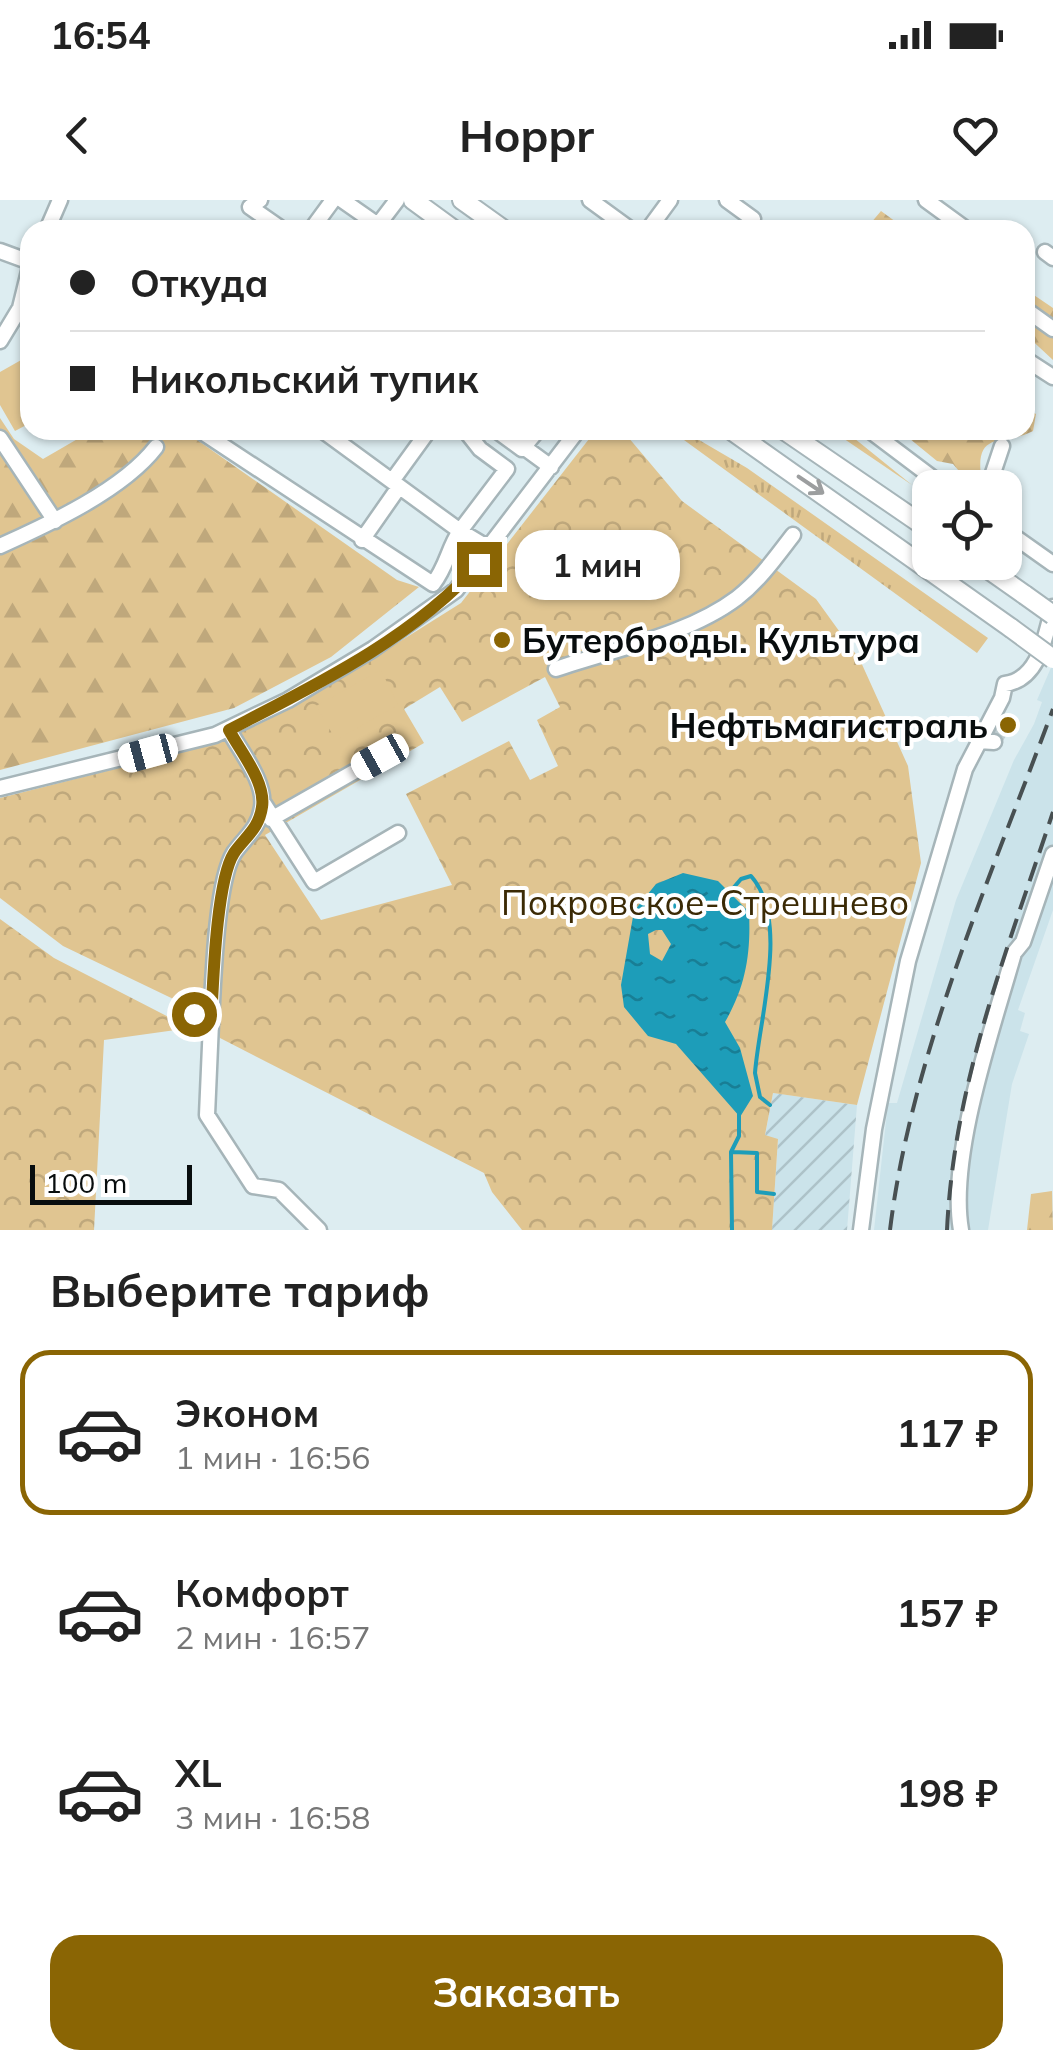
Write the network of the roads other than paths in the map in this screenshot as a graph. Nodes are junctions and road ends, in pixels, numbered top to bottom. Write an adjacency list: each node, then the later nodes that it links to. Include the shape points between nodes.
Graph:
1 (260, 200): 9 (street, via 250,207)
2 (342, 200): 10 (street)
3 (413, 200): 11 (main road)
4 (462, 200): 12 (main road)
5 (590, 200): 13 (street)
6 (727, 200): 8 (street)
7 (926, 200): 14 (street)
8 (753, 219)
9 (269, 220)
10 (370, 220)
11 (440, 220)
12 (490, 220)
13 (617, 220)
14 (954, 220)
15 (20, 308): 16 (street)
16 (0, 342)
17 (0, 438): 36 (street)
18 (214, 440): 39 (street)
19 (336, 440): 34 (street)
20 (423, 440): 34 (street)
21 (473, 440): 37 (street, via 507,469)
22 (512, 440): 30 (street)
23 (530, 440): 30 (street)
24 (571, 440): 31 (street)
25 (744, 440): 49 (main road, one-way to 49, bridge)
26 (799, 440): 35 (main road)
27 (882, 440): 32 (street)
28 (1002, 446): 33 (street)
29 (156, 447): 36 (street, via 144,463)
30 (524, 448): 31 (street)
31 (551, 467): 42 (street)
32 (922, 470)
33 (994, 470)
34 (395, 484): 37 (street); 39 (street)
35 (912, 518)
36 (55, 521): 41 (street)
37 (460, 532): 42 (street); 45 (street)
38 (793, 535): 50 (street, via 734,600)
39 (362, 540): 45 (street)
40 (1022, 542): 43 (street)
41 (0, 546)
42 (490, 549): 46 (street)
43 (1053, 564)
44 (1004, 580): 48 (main road, bridge)
45 (433, 584): 46 (street)
46 (446, 600): 53 (street)
47 (1053, 607): 51 (street, via 1036,662 1020,680 1004,684)
48 (1053, 616)
49 (1053, 660)
50 (556, 669)
51 (999, 704): 52 (street); 64 (street, via 986,742 965,769 908,961)
52 (1009, 718)
53 (229, 730): 55 (street); 56 (street)
54 (380, 757): 57 (street)
55 (0, 788)
56 (264, 804): 57 (street); 61 (street, via 256,828 234,854 219,917)
57 (271, 819): 58 (street, via 314,882)
58 (398, 834)
59 (1053, 854): 65 (street, via 1014,953 980,1075 964,1161)
60 (194, 1014): 61 (street)
61 (211, 1022): 62 (street, via 207,1115 253,1186 279,1190)
62 (304, 1224): 63 (street)
63 (319, 1230)
64 (861, 1230)
65 (961, 1230)

